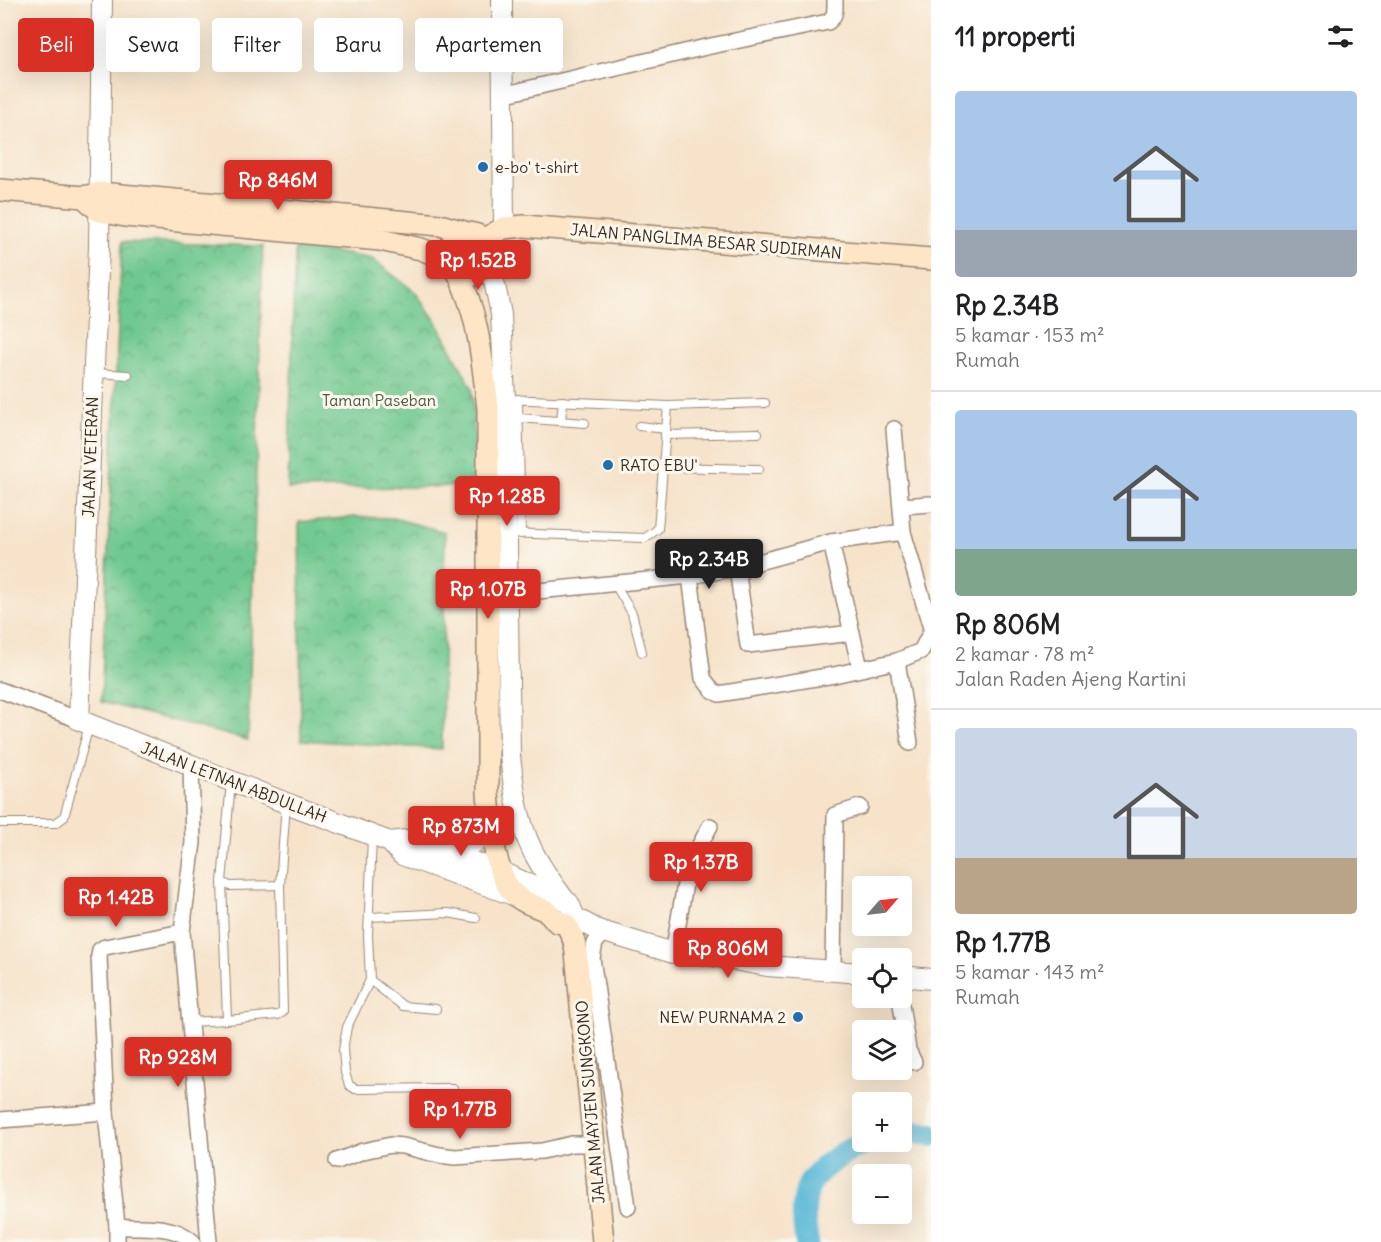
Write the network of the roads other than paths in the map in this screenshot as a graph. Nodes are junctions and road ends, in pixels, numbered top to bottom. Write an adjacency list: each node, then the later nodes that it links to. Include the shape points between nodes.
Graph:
1 (102, 0): 6 (street, JALAN VETERAN)
2 (502, 0): 4 (street)
3 (836, 0): 4 (street, via 835,13 828,22)
4 (502, 95): 8 (street)
5 (0, 190): 6 (main road)
6 (94, 200): 7 (main road, via 125,216); 13 (street, JALAN VETERAN)
7 (292, 222): 9 (main road, via 440,225); 12 (main road, via 404,244)
8 (504, 228): 9 (main road, JALAN PANGLIMA BESAR SUDIRMAN); 10 (main road, JALAN PANGLIMA BESAR SUDIRMAN, via 524,226)
9 (476, 236): 11 (main road, via 491,250); 12 (main road, via 460,235 452,243 449,249)
10 (931, 259)
11 (490, 262): 12 (main road, via 476,275 464,275); 15 (street)
12 (454, 267): 48 (main road, via 471,310 488,408)
13 (93, 373): 14 (lane); 44 (street, JALAN VETERAN)
14 (128, 375)
15 (512, 399): 16 (lane); 19 (lane); 31 (street)
16 (563, 401): 18 (lane); 20 (lane)
17 (765, 403): 18 (lane)
18 (668, 406): 24 (lane)
19 (518, 418): 20 (lane); 31 (lane)
20 (561, 421): 21 (lane)
21 (585, 423)
22 (639, 426): 24 (lane)
23 (894, 429): 29 (street)
24 (666, 432): 25 (lane); 26 (lane)
25 (758, 433)
26 (663, 467): 27 (lane); 31 (lane, via 658,529 645,538)
27 (759, 469)
28 (931, 504): 29 (street)
29 (901, 506): 30 (street)
30 (903, 532): 32 (street); 37 (street)
31 (514, 533): 36 (street)
32 (831, 542): 33 (street); 39 (street)
33 (737, 568): 34 (street); 39 (street, via 748,645)
34 (690, 576): 35 (street); 42 (street, via 703,678 717,693)
35 (614, 583): 36 (street); 40 (lane, via 632,613)
36 (507, 594): 59 (street, via 510,755 517,808)
37 (931, 628)
38 (931, 632): 41 (street, via 923,649)
39 (852, 633): 42 (street)
40 (642, 652)
41 (897, 661): 42 (street); 45 (street)
42 (860, 668)
43 (0, 690): 44 (street)
44 (85, 723): 46 (street, JALAN LETNAN ABDULLAH); 51 (lane, via 60,821)
45 (910, 743)
46 (191, 765): 47 (street, JALAN LETNAN ABDULLAH); 62 (street, via 193,842)
47 (231, 780): 49 (street, JALAN LETNAN ABDULLAH); 56 (lane)
48 (488, 794): 54 (street, via 484,830 478,840 465,849); 55 (main road)
49 (286, 803): 53 (street, JALAN LETNAN ABDULLAH); 57 (lane)
50 (860, 807): 65 (street, via 835,815)
51 (0, 823)
52 (710, 826): 64 (street, via 688,867)
53 (381, 838): 54 (street, JALAN LETNAN ABDULLAH, via 407,840); 58 (street, JALAN LETNAN ABDULLAH, via 402,855); 60 (lane)
54 (446, 852): 55 (street, JALAN LETNAN ABDULLAH)
55 (500, 871): 58 (main road); 59 (street, JALAN LETNAN ABDULLAH)
56 (222, 882): 57 (lane, via 230,886); 72 (lane)
57 (280, 885): 72 (lane, via 283,1012)
58 (516, 896): 59 (main road)
59 (563, 913): 63 (street, JALAN LETNAN ABDULLAH); 78 (main road, JALAN MAYJEN SUNGKONO, via 578,963)
60 (369, 917): 61 (lane, via 448,913); 69 (lane)
61 (476, 918)
62 (182, 932): 73 (street); 76 (street, via 100,950)
63 (604, 932): 64 (street, JALAN LETNAN ABDULLAH); 80 (street, via 594,943 592,958)
64 (673, 953): 65 (street, JALAN LETNAN ABDULLAH, via 766,966)
65 (833, 970): 66 (street, JALAN LETNAN ABDULLAH)
66 (852, 972)
67 (912, 977): 68 (street)
68 (931, 979)
69 (370, 980): 71 (lane, via 403,1006); 75 (lane, via 346,1027 343,1050 349,1085 355,1089)
70 (902, 1008): 74 (street, via 908,1050)
71 (436, 1009)
72 (227, 1020): 73 (lane)
73 (189, 1022): 84 (street)
74 (914, 1062)
75 (453, 1088)
76 (106, 1112): 77 (street); 81 (street)
77 (0, 1120)
78 (593, 1144): 79 (street, via 455,1156 391,1145); 85 (main road, JALAN MAYJEN SUNGKONO)
79 (337, 1161)
80 (628, 1207)
81 (117, 1226): 82 (street); 83 (street, via 172,1229)
82 (117, 1242)
83 (193, 1242)
84 (209, 1242)
85 (603, 1242)

